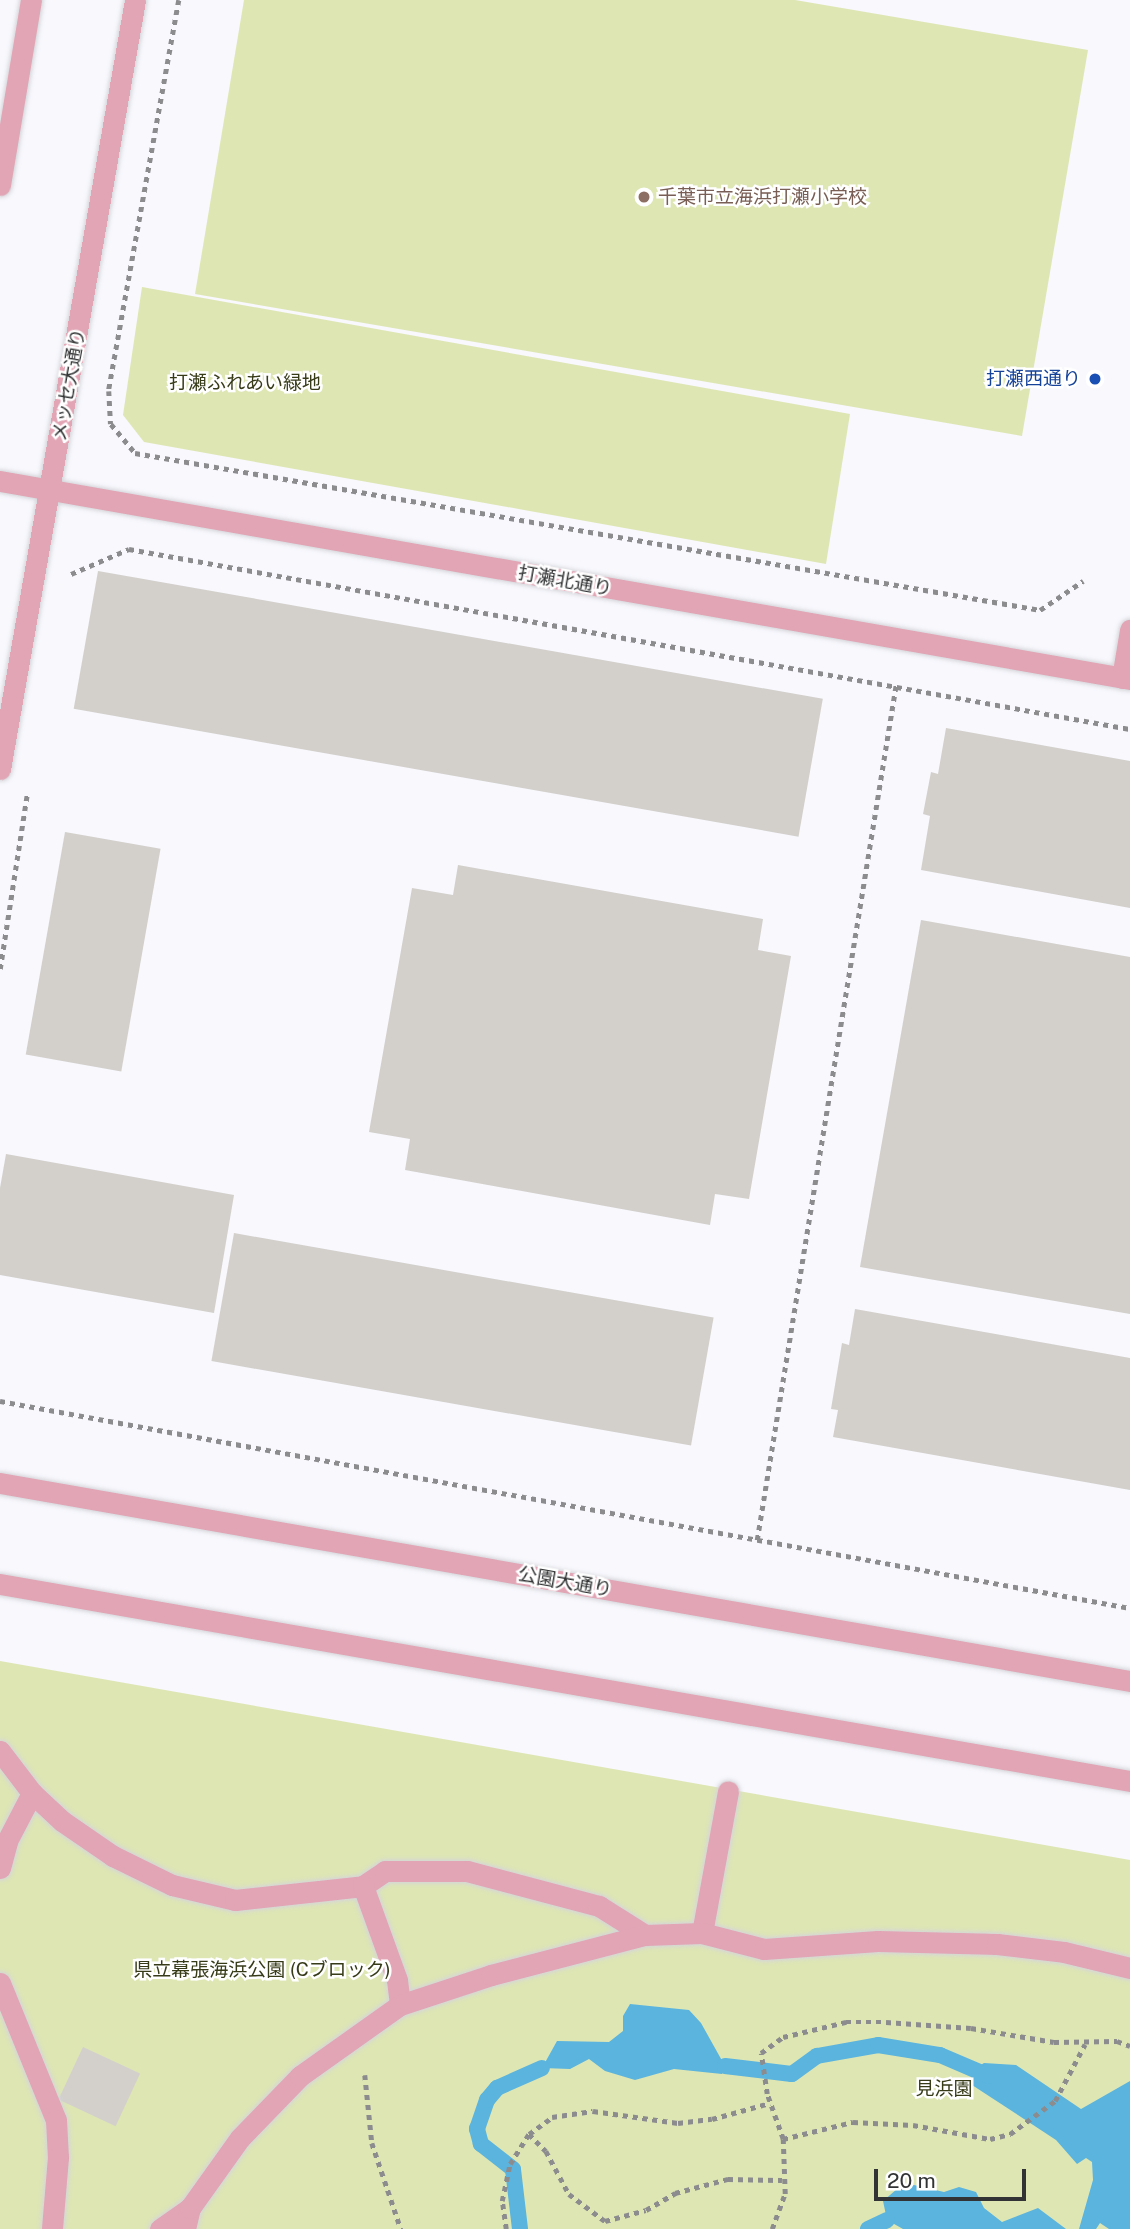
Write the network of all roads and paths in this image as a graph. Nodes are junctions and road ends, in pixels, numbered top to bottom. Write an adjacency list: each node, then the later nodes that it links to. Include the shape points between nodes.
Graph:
1 (31, 0): 4 (street)
2 (135, 0): 6 (street, メッセ大通り)
3 (179, 0): 8 (path, via 109,391 111,424 135,453 1040,610)
4 (0, 185)
5 (0, 481): 6 (street, 打瀬北通り)
6 (51, 491): 10 (street, 打瀬北通り); 13 (street, メッセ大通り)
7 (60, 579): 11 (path, via 129,549)
8 (1083, 582)
9 (1130, 630): 10 (street)
10 (1126, 678)
11 (896, 685): 12 (path); 18 (path)
12 (1130, 729)
13 (0, 769)
14 (28, 792): 15 (path)
15 (0, 969)
16 (0, 1401): 18 (path)
17 (0, 1483): 21 (street, 公園大通り)
18 (757, 1540): 20 (path)
19 (0, 1584): 23 (street)
20 (1130, 1608)
21 (1130, 1681)
22 (0, 1751): 25 (street)
23 (1130, 1781)
24 (728, 1791): 28 (street)
25 (32, 1793): 26 (street, via 7,1841); 27 (street, via 113,1856 172,1885 235,1900)
26 (0, 1868)
27 (363, 1886): 29 (street, via 385,1871 467,1871 600,1906); 32 (street, via 397,1980)
28 (702, 1933): 29 (street); 30 (street, via 764,1949 890,1940 997,1944 1064,1952)
29 (645, 1934): 32 (street)
30 (1130, 1968)
31 (0, 1983): 42 (street, via 56,2120)
32 (400, 2005): 33 (street)
33 (365, 2031): 40 (street, via 300,2076 268,2108); 45 (path, via 372,2143)
34 (1085, 2044): 35 (path, via 1117,2041); 36 (path, via 971,2028 846,2022 783,2038 761,2053); 38 (path, via 1055,2101 1010,2134 990,2138 874,2122)
35 (1130, 2046)
36 (770, 2103): 37 (path, via 678,2123 570,2113 552,2117); 38 (path)
37 (529, 2134): 41 (path, via 546,2151 569,2194); 46 (path, via 504,2181)
38 (783, 2138): 39 (path)
39 (782, 2179): 41 (path, via 728,2179 675,2193 646,2210); 48 (path, via 785,2194)
40 (190, 2208): 43 (street); 44 (street)
41 (605, 2221): 47 (path)
42 (52, 2229)
43 (160, 2229)
44 (185, 2229)
45 (401, 2229)
46 (506, 2229)
47 (608, 2229)
48 (772, 2229)

